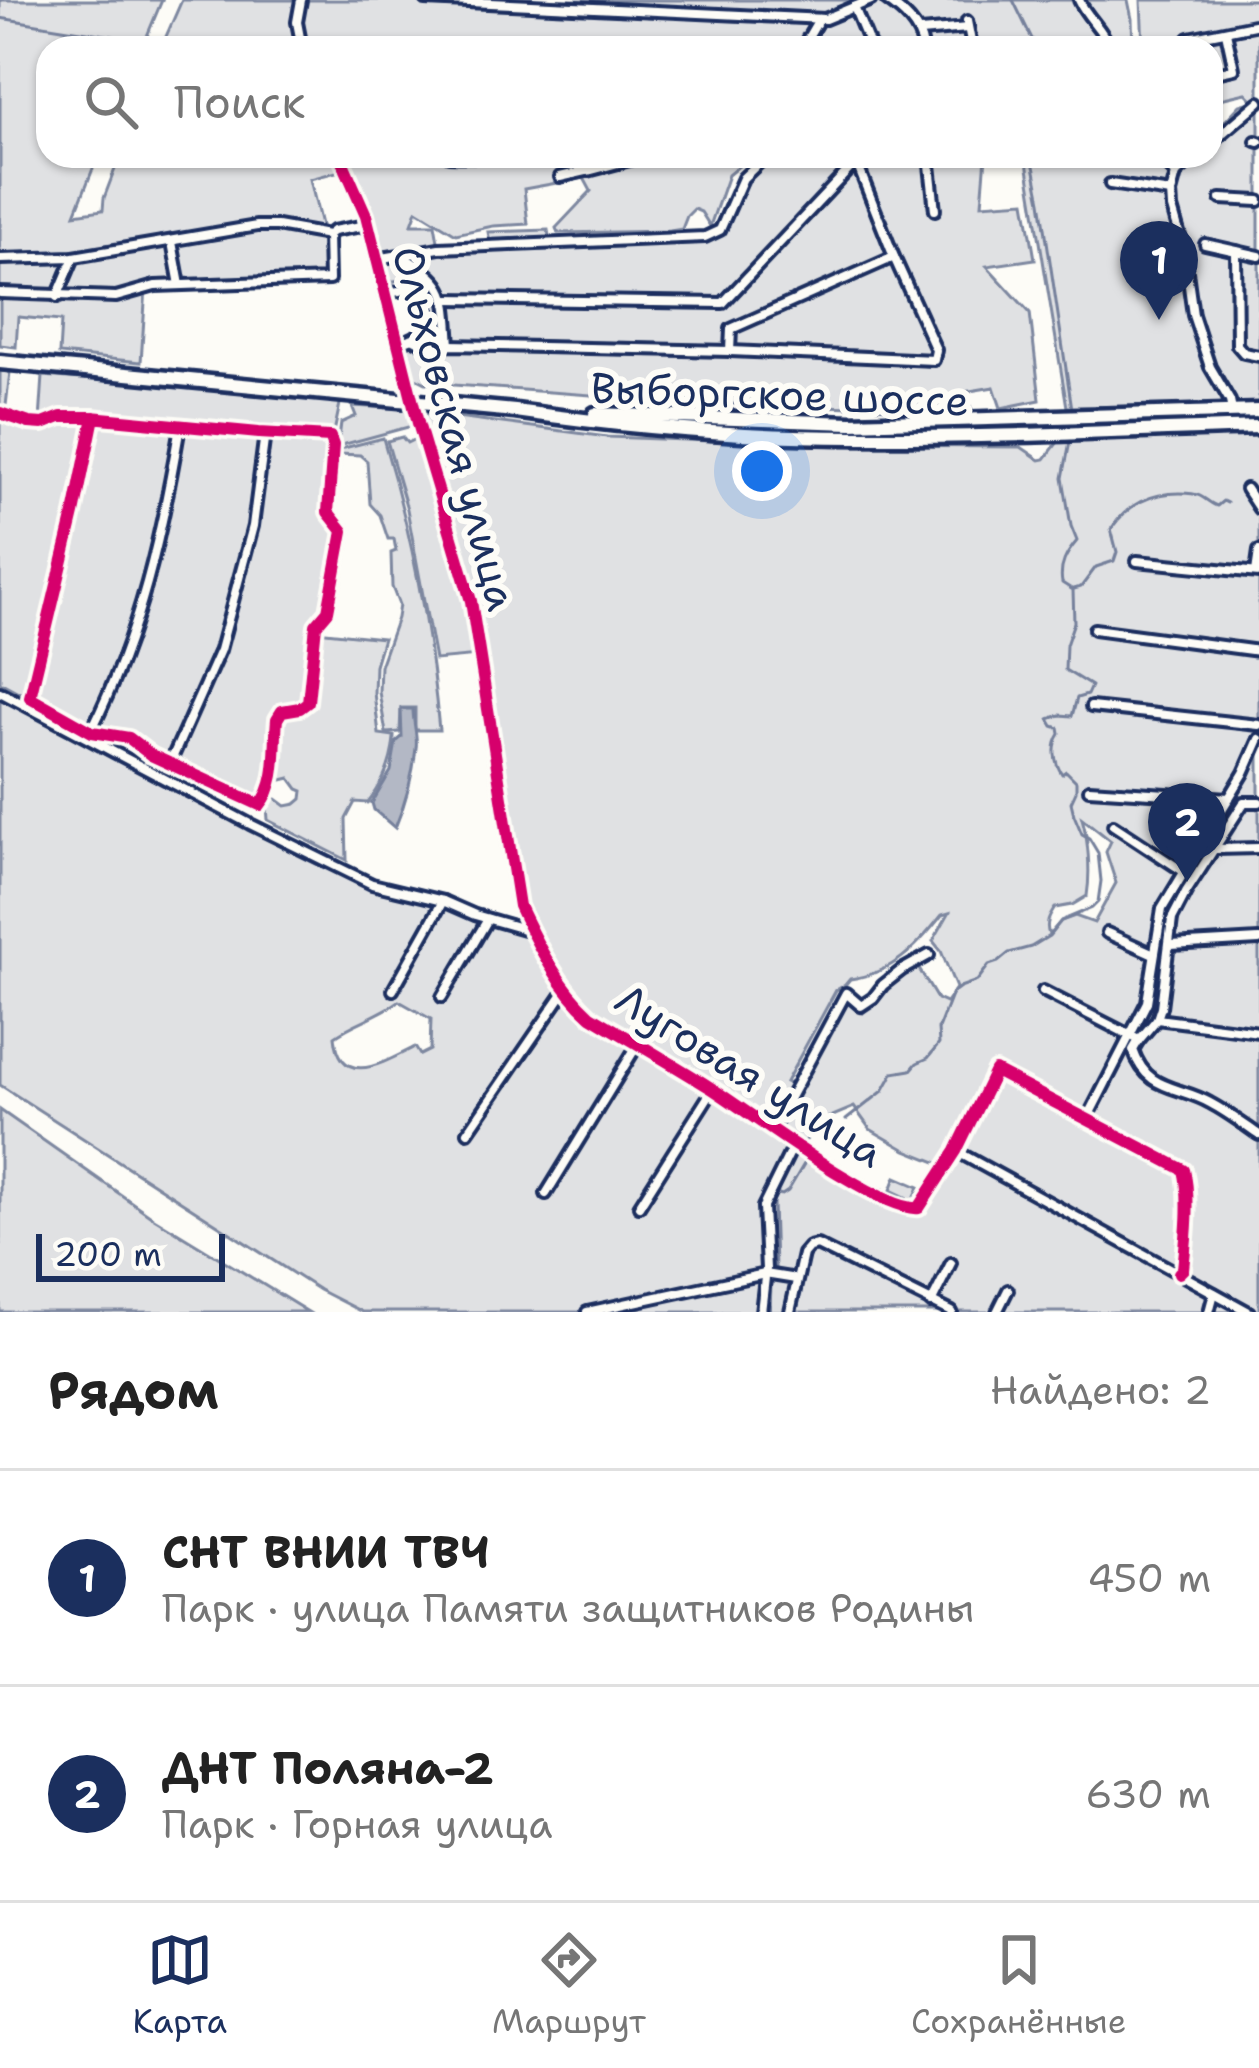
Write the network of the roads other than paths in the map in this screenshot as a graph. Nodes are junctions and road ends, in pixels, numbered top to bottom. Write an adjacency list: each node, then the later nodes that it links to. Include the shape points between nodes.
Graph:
1 (301, 0): 11 (street)
2 (426, 0): 7 (street)
3 (871, 0): 6 (street)
4 (886, 0): 9 (street)
5 (1079, 0): 16 (street)
6 (854, 7): 7 (street); 13 (street)
7 (819, 19): 12 (street)
8 (1259, 24): 10 (street)
9 (919, 32): 14 (street); 15 (street, via 968,24)
10 (1226, 32): 17 (street); 18 (street, via 1234,69)
11 (300, 36)
12 (809, 36)
13 (866, 36)
14 (920, 36)
15 (970, 36)
16 (1105, 36)
17 (1201, 36)
18 (1223, 71)
19 (1259, 102): 20 (street)
20 (1223, 133)
21 (346, 168): 38 (street, Ольховская улица)
22 (585, 168): 30 (street)
23 (596, 168): 30 (street)
24 (753, 168): 43 (street, via 714,235)
25 (847, 168): 53 (street, via 723,302)
26 (859, 168): 46 (street)
27 (930, 168): 37 (street)
28 (1170, 168): 31 (street)
29 (1183, 168): 31 (street)
30 (588, 170): 32 (street)
31 (1176, 174): 34 (street)
32 (560, 177)
33 (1109, 184): 34 (street)
34 (1171, 193): 62 (street, via 1196,325)
35 (1221, 199): 36 (street)
36 (1259, 200)
37 (935, 210)
38 (367, 225): 39 (street); 48 (street, Ольховская улица)
39 (328, 235): 40 (street, via 257,226); 49 (street, via 329,280)
40 (172, 242): 45 (street); 49 (street)
41 (1204, 244): 42 (street)
42 (1235, 251): 44 (street); 58 (street, via 1237,344)
43 (400, 256): 48 (street); 53 (street, via 435,278)
44 (1259, 256)
45 (74, 257): 47 (street); 52 (street)
46 (894, 257): 57 (street, via 730,328); 57 (street, via 934,360)
47 (0, 259)
48 (377, 259): 51 (street, Ольховская улица)
49 (180, 285): 52 (street)
50 (0, 292): 52 (street)
51 (388, 293): 54 (street, via 410,289 427,299 426,324); 55 (street, Ольховская улица)
52 (57, 297)
53 (446, 299): 56 (street)
54 (414, 339): 55 (street); 56 (street, via 431,349)
55 (400, 342): 60 (street, Ольховская улица)
56 (450, 345): 57 (street)
57 (730, 351)
58 (1259, 356)
59 (0, 362): 60 (main road, Выборгское шоссе)
60 (413, 401): 61 (main road, Выборгское шоссе); 91 (street, Ольховская улица, via 471,602 514,882)
61 (515, 411): 62 (main road, Выборгское шоссе, via 851,423); 67 (main road, Выборгское шоссе, via 872,437)
62 (1232, 411): 63 (main road)
63 (1259, 411)
64 (0, 413): 65 (street, via 43,424)
65 (94, 417): 66 (street); 79 (street, via 30,698)
66 (180, 425): 68 (street); 79 (street, via 149,581)
67 (1259, 427)
68 (265, 434): 81 (street, via 254,526 220,650); 81 (street, via 332,440 328,512 343,531 328,611 316,625 308,702 277,719 272,784 260,805)
69 (1246, 489): 70 (street)
70 (1259, 509)
71 (1259, 551): 73 (street)
72 (1137, 561): 73 (street)
73 (1258, 573)
74 (1094, 629): 75 (street)
75 (1259, 651)
76 (0, 692): 89 (street, via 352,875)
77 (1091, 707): 78 (street)
78 (1259, 725)
79 (91, 731): 81 (street, via 129,738)
80 (1259, 739): 83 (street)
81 (170, 763)
82 (1089, 789): 83 (street)
83 (1229, 798): 88 (street)
84 (1259, 802): 87 (street, via 1243,803)
85 (1113, 825): 88 (street)
86 (1259, 848): 87 (street)
87 (1216, 849): 94 (street, via 1172,919)
88 (1183, 872): 95 (street, via 1162,909)
89 (443, 902): 90 (street); 98 (street)
90 (488, 919): 91 (street); 100 (street)
91 (532, 932): 97 (street, Луговая улица)
92 (1107, 933): 95 (street)
93 (1259, 940): 94 (street)
94 (1171, 945): 101 (street)
95 (1154, 954): 103 (street)
96 (928, 955): 107 (street, via 868,1003 846,993)
97 (566, 989): 104 (street, Луговая улица, via 591,1016); 108 (street)
98 (393, 990)
99 (1043, 991): 103 (street)
100 (442, 997)
101 (1157, 1018): 102 (street); 103 (street)
102 (1259, 1033)
103 (1134, 1038): 106 (street); 109 (street, via 1136,1058 1156,1084 1209,1102)
104 (638, 1044): 105 (street, Луговая улица); 112 (street)
105 (713, 1089): 107 (street, Луговая улица); 113 (street)
106 (1087, 1119): 111 (street, via 995,1071); 115 (street, via 1184,1170 1187,1232)
107 (773, 1129): 110 (street, Луговая улица)
108 (468, 1132)
109 (1259, 1135)
110 (794, 1144): 111 (street, Луговая улица, via 908,1209 919,1208); 116 (street, via 765,1200)
111 (956, 1151): 115 (street)
112 (546, 1194)
113 (639, 1206)
114 (951, 1263): 120 (street)
115 (1179, 1273): 119 (street)
116 (765, 1274): 117 (street); 121 (street); 123 (street)
117 (796, 1279): 120 (street, via 803,1255 817,1245); 124 (street)
118 (1008, 1290): 126 (street)
119 (1214, 1293): 127 (street); 128 (street)
120 (931, 1303): 125 (street)
121 (604, 1310): 122 (street)
122 (587, 1312)
123 (761, 1312)
124 (790, 1312)
125 (952, 1312)
126 (997, 1312)
127 (1208, 1312)
128 (1249, 1312)

